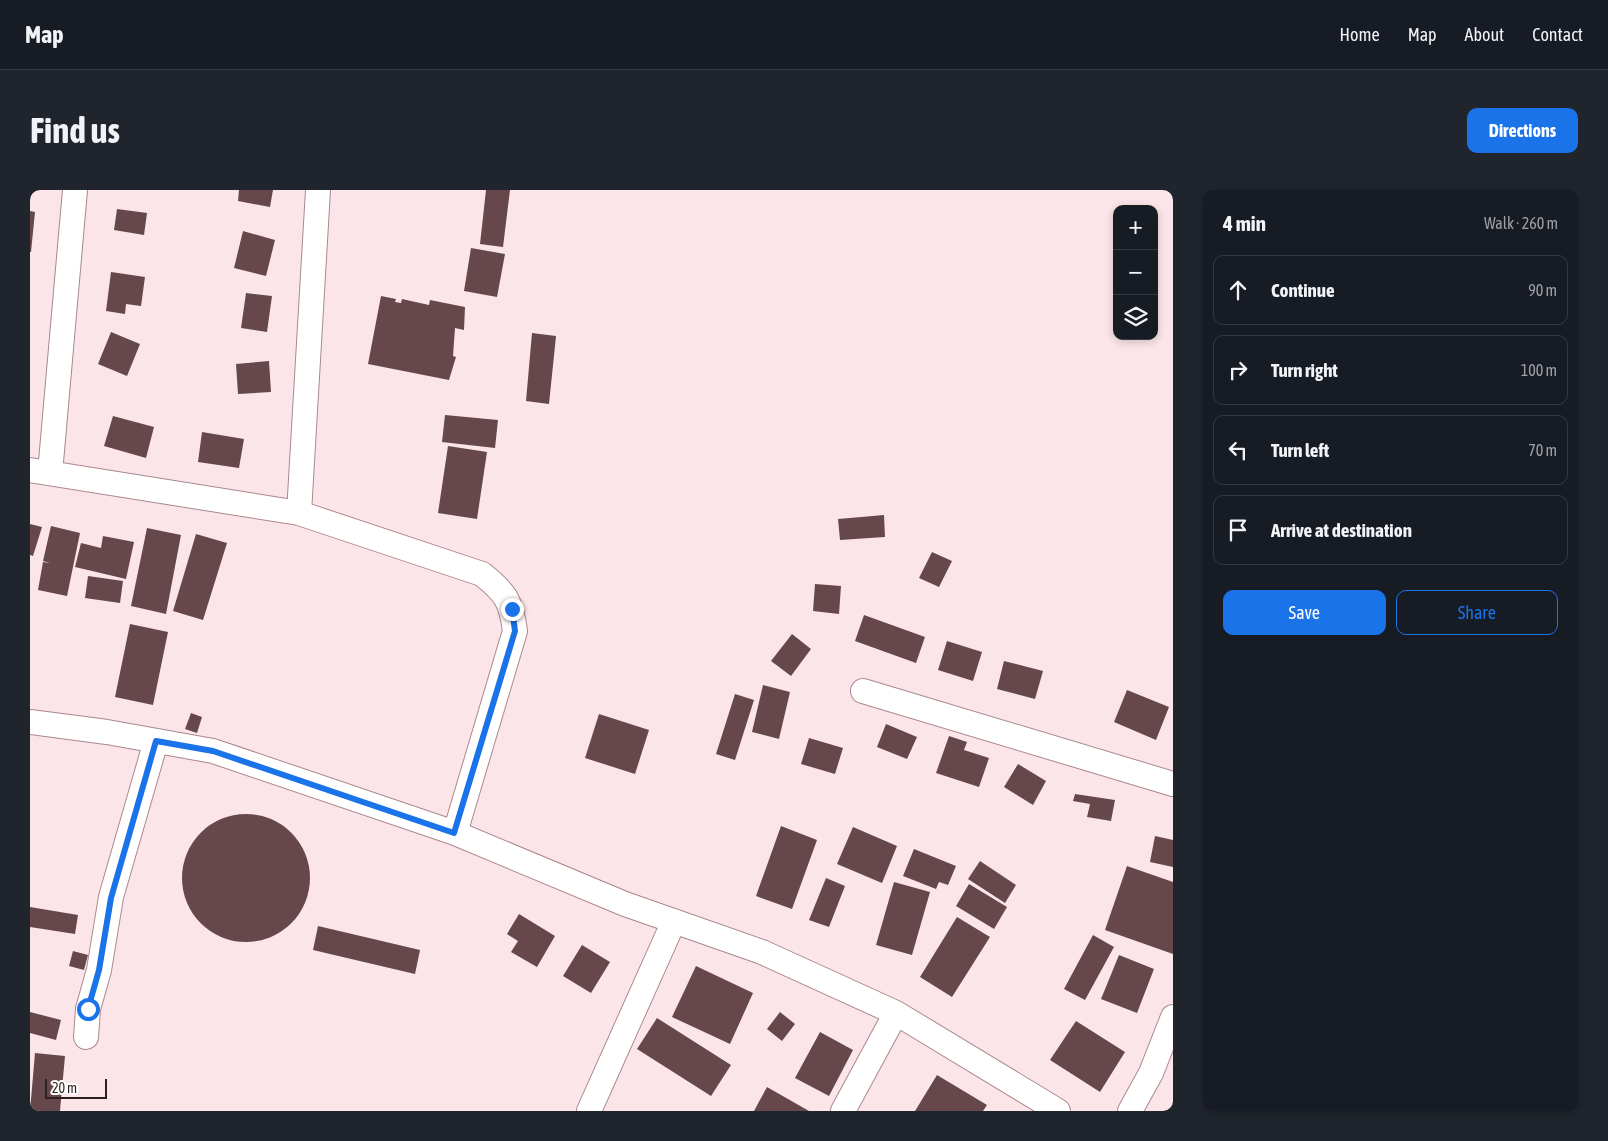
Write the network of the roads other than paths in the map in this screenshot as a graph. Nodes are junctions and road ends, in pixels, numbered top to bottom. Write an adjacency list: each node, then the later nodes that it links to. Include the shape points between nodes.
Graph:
1 (75, 190): 3 (street)
2 (318, 190): 4 (street)
3 (40, 472): 4 (street)
4 (299, 514): 9 (street, via 482,574 502,590 512,609 515,631)
5 (862, 691): 8 (street)
6 (30, 722): 7 (street)
7 (156, 741): 9 (street, via 213,751); 13 (street, via 111,898 99,970 88,1009)
8 (1173, 784)
9 (454, 833): 10 (street)
10 (674, 921): 11 (street, via 762,952); 14 (street)
11 (896, 1013): 15 (street); 16 (street)
12 (1173, 1017): 17 (street, via 1151,1073)
13 (86, 1037)
14 (589, 1111)
15 (843, 1111)
16 (1058, 1111)
17 (1130, 1111)

